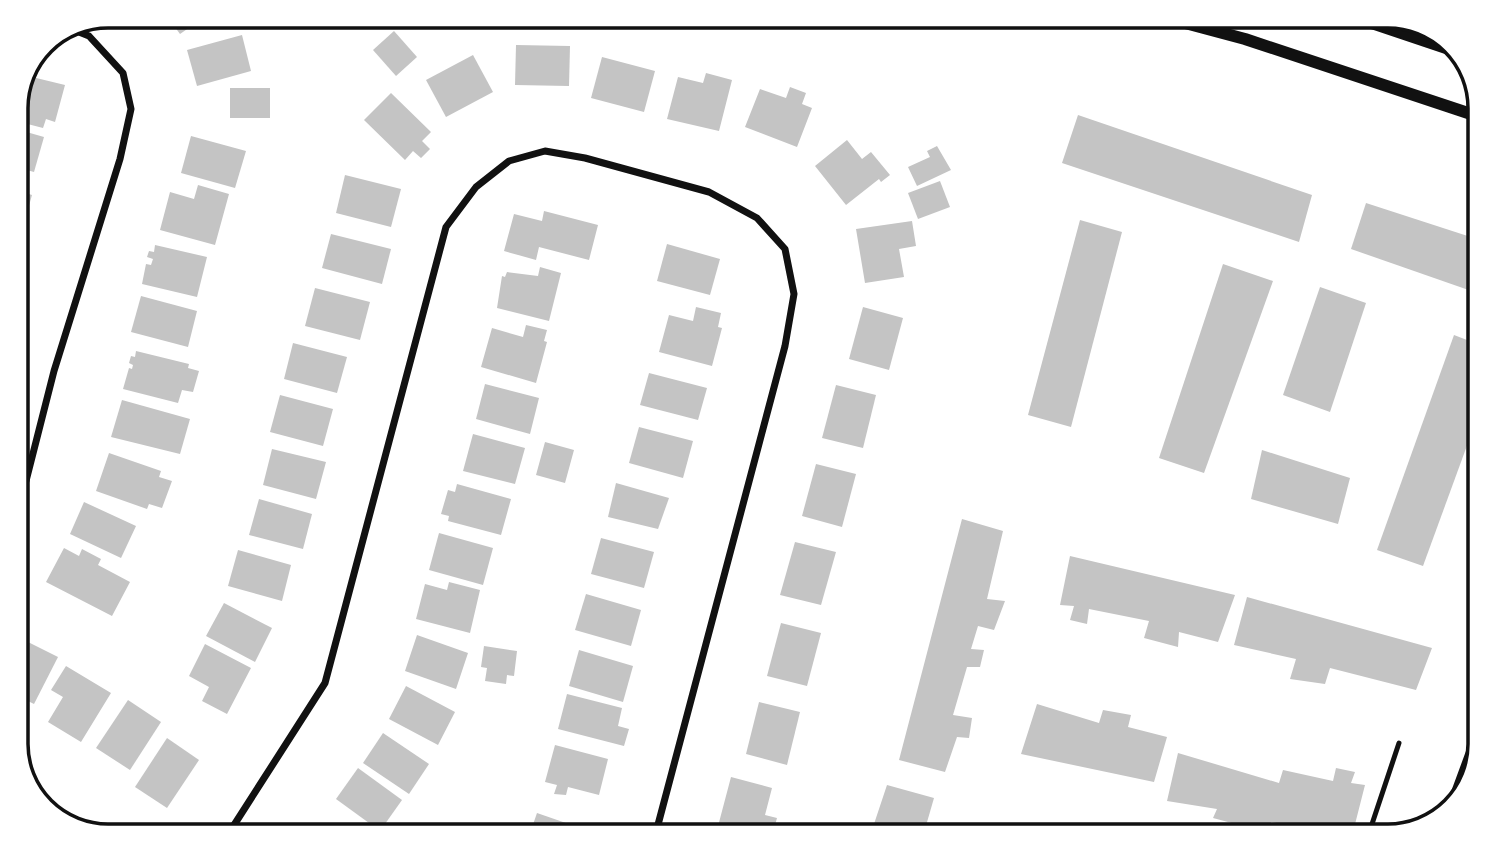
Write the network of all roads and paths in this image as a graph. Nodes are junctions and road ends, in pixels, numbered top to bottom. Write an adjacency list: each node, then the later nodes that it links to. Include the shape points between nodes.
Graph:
1 (1204, 28): 5 (street)
2 (1387, 28): 4 (street)
3 (81, 33): 6 (street, via 123,72 131,109)
4 (1439, 46)
5 (1468, 113)
6 (28, 473)
7 (1399, 743): 12 (lane)
8 (1466, 762): 9 (street)
9 (1459, 781)
10 (235, 824): 11 (street, via 325,683 446,228 476,187 509,161 545,151 709,192 757,218 785,249 794,294 785,346)
11 (658, 824)
12 (1371, 824)

